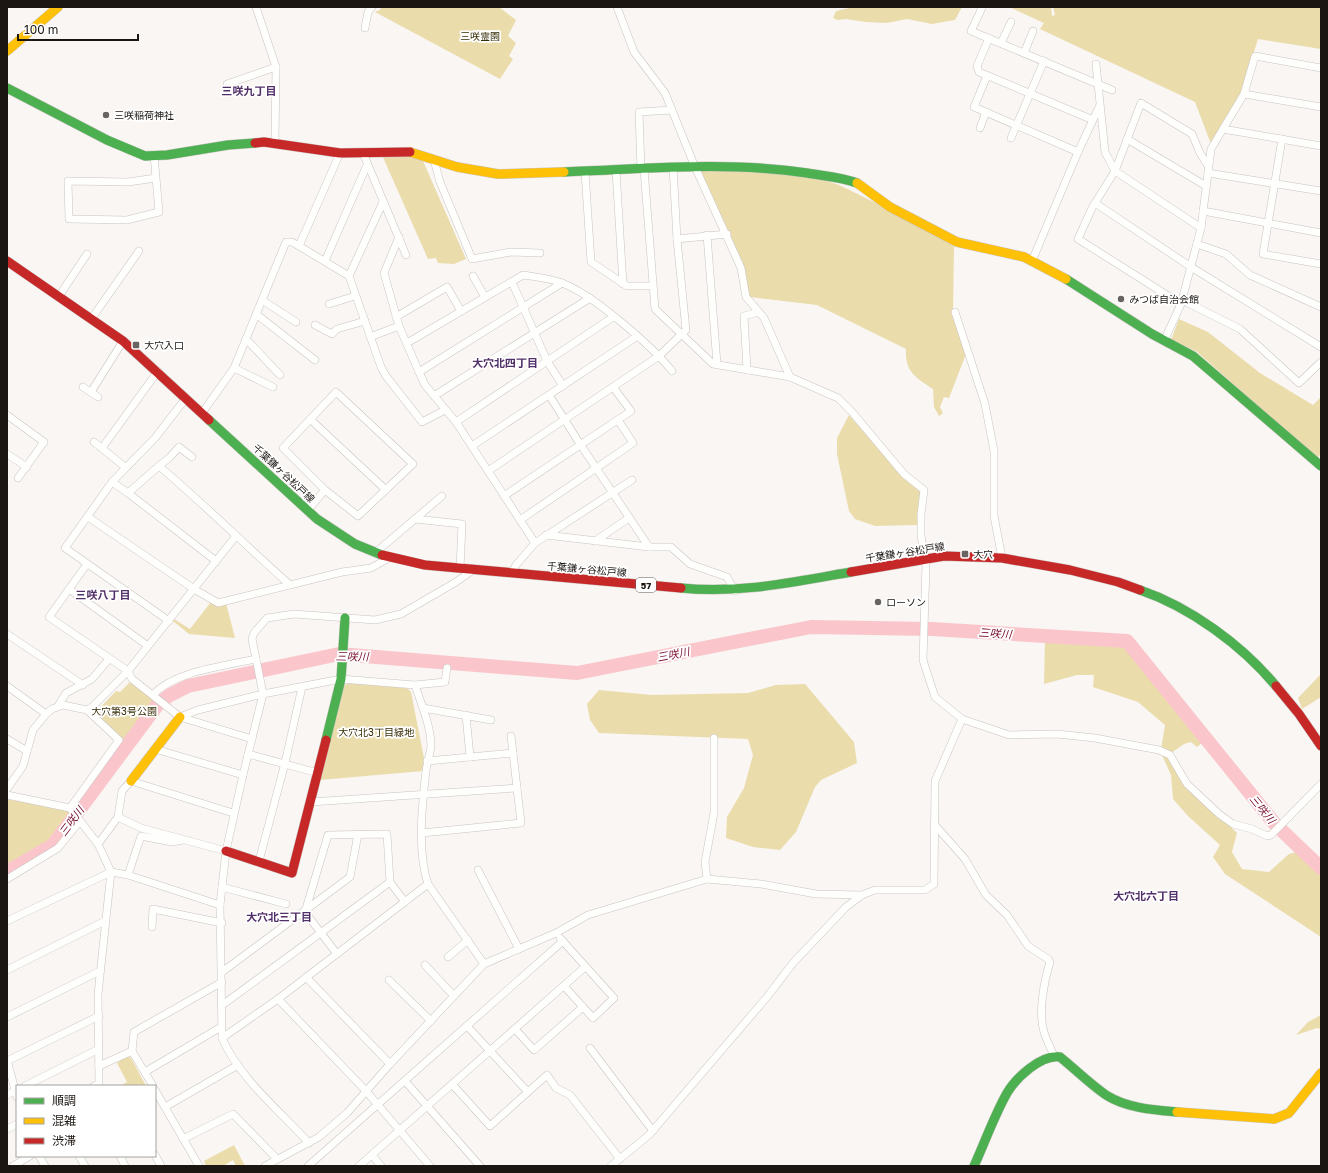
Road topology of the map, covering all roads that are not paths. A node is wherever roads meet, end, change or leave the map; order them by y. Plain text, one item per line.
1 (58, 7) edge
2 (256, 7) edge
3 (372, 7) edge
4 (617, 7) edge
5 (982, 8) dead end
6 (1011, 22) dead end
7 (365, 28) dead end
8 (1033, 31) dead end
9 (990, 38) junction
10 (1002, 43) junction
11 (7, 51) edge
12 (1024, 53) junction
13 (1044, 61) junction
14 (1096, 64) dead end
15 (276, 67) junction
16 (1321, 68) edge
17 (987, 76) junction
18 (227, 84) dead end
19 (1097, 84) junction
20 (7, 88) edge
21 (1112, 90) dead end
22 (1030, 94) junction
23 (1244, 94) junction
24 (1099, 107) junction
25 (1321, 107) edge
26 (672, 110) junction
27 (986, 112) junction
28 (1093, 120) junction
29 (1016, 125) junction
30 (980, 128) dead end
31 (1223, 129) junction
32 (1010, 138) dead end
33 (1127, 139) junction
34 (1282, 139) junction
35 (275, 142) junction
36 (1321, 146) edge
37 (1078, 152) junction
38 (340, 153) junction
39 (363, 153) junction
40 (154, 156) junction
41 (434, 160) junction
42 (367, 165) junction
43 (674, 167) junction
44 (695, 167) junction
45 (643, 169) junction
46 (1208, 170) junction
47 (616, 171) junction
48 (1115, 171) junction
49 (585, 172) junction
50 (156, 178) junction
51 (1274, 184) junction
52 (1206, 186) junction
53 (1321, 191) edge
54 (383, 202) junction
55 (1095, 203) junction
56 (1203, 211) junction
57 (1268, 223) junction
58 (1202, 228) junction
59 (1321, 232) edge
60 (727, 234) junction
61 (707, 235) junction
62 (399, 237) junction
63 (677, 239) junction
64 (1197, 244) junction
65 (299, 246) junction
66 (139, 251) dead end
67 (540, 253) dead end
68 (87, 254) dead end
69 (406, 255) dead end
70 (7, 260) edge
71 (1032, 260) junction
72 (325, 261) junction
73 (1321, 264) edge
74 (1191, 266) junction
75 (348, 276) junction
76 (473, 276) dead end
77 (512, 282) junction
78 (562, 283) junction
79 (623, 284) junction
80 (652, 286) junction
81 (59, 296) junction
82 (356, 296) junction
83 (485, 297) junction
84 (590, 298) junction
85 (262, 300) junction
86 (1182, 302) junction
87 (329, 304) dead end
88 (523, 307) junction
89 (1321, 307) edge
90 (461, 311) junction
91 (759, 312) junction
92 (955, 312) dead end
93 (256, 314) junction
94 (396, 316) junction
95 (614, 317) junction
96 (92, 318) junction
97 (365, 321) junction
98 (296, 322) dead end
99 (315, 325) dead end
100 (399, 326) junction
101 (536, 333) junction
102 (681, 335) junction
103 (636, 336) junction
104 (370, 337) junction
105 (246, 339) junction
106 (123, 341) junction
107 (1164, 341) junction
108 (407, 343) junction
109 (1321, 347) edge
110 (659, 356) junction
111 (315, 360) dead end
112 (547, 361) junction
113 (1321, 362) edge
114 (717, 364) junction
115 (234, 368) junction
116 (747, 370) junction
117 (158, 371) junction
118 (672, 371) dead end
119 (419, 372) junction
120 (280, 375) dead end
121 (790, 377) junction
122 (563, 386) junction
123 (83, 387) dead end
124 (613, 387) junction
125 (273, 388) dead end
126 (91, 392) junction
127 (549, 395) junction
128 (434, 396) junction
129 (98, 397) dead end
130 (186, 398) junction
131 (445, 410) junction
132 (202, 413) junction
133 (7, 416) edge
134 (310, 419) junction
135 (564, 420) junction
136 (618, 420) junction
137 (456, 422) junction
138 (94, 442) dead end
139 (580, 444) junction
140 (472, 446) junction
141 (102, 448) junction
142 (7, 454) edge
143 (192, 457) dead end
144 (159, 466) junction
145 (1321, 466) edge
146 (27, 467) junction
147 (125, 467) junction
148 (596, 468) junction
149 (488, 471) junction
150 (18, 478) dead end
151 (632, 480) dead end
152 (112, 482) junction
153 (325, 490) junction
154 (386, 490) junction
155 (128, 493) junction
156 (612, 493) junction
157 (442, 496) dead end
158 (504, 496) junction
159 (308, 510) junction
160 (88, 517) junction
161 (629, 518) junction
162 (415, 519) junction
163 (520, 520) junction
164 (546, 535) junction
165 (236, 536) junction
166 (595, 541) junction
167 (535, 543) junction
168 (649, 547) junction
169 (375, 553) junction
170 (389, 558) junction
171 (924, 558) junction
172 (1002, 558) junction
173 (216, 561) junction
174 (87, 564) junction
175 (460, 568) junction
176 (473, 570) junction
177 (512, 573) junction
178 (289, 584) junction
179 (69, 589) junction
180 (194, 589) junction
181 (735, 591) junction
182 (345, 618) junction
183 (169, 621) junction
184 (7, 634) edge
185 (148, 646) junction
186 (109, 659) junction
187 (256, 659) junction
188 (447, 668) dead end
189 (128, 671) junction
190 (341, 678) junction
191 (83, 685) junction
192 (415, 685) junction
193 (7, 686) edge
194 (302, 686) junction
195 (263, 694) junction
196 (158, 699) junction
197 (58, 706) junction
198 (423, 708) junction
199 (87, 710) junction
200 (46, 714) junction
201 (466, 715) junction
202 (180, 717) junction
203 (962, 719) junction
204 (491, 720) dead end
205 (511, 736) dead end
206 (714, 738) dead end
207 (7, 739) edge
208 (252, 739) junction
209 (1321, 746) edge
210 (155, 749) junction
211 (26, 751) junction
212 (513, 753) junction
213 (248, 754) junction
214 (470, 757) junction
215 (428, 761) junction
216 (285, 763) junction
217 (318, 773) junction
218 (243, 775) junction
219 (130, 781) junction
220 (1321, 784) edge
221 (517, 788) junction
222 (7, 789) edge
223 (7, 795) edge
224 (424, 796) junction
225 (311, 802) junction
226 (70, 808) junction
227 (234, 813) junction
228 (118, 817) junction
229 (80, 821) junction
230 (934, 824) junction
231 (422, 833) junction
232 (358, 834) junction
233 (187, 840) junction
234 (98, 844) junction
235 (226, 851) junction
236 (259, 862) junction
237 (478, 870) dead end
238 (111, 872) junction
239 (128, 875) junction
240 (7, 879) edge
241 (707, 879) junction
242 (390, 882) junction
243 (428, 884) junction
244 (222, 887) junction
245 (862, 895) junction
246 (405, 902) junction
247 (286, 904) dead end
248 (220, 905) junction
249 (305, 912) junction
250 (105, 920) junction
251 (7, 922) edge
252 (222, 923) junction
253 (152, 926) dead end
254 (556, 933) junction
255 (320, 934) junction
256 (468, 940) junction
257 (563, 941) junction
258 (519, 949) junction
259 (337, 954) junction
260 (448, 957) dead end
261 (484, 964) junction
262 (425, 965) dead end
263 (585, 967) junction
264 (7, 970) edge
265 (100, 972) junction
266 (222, 972) junction
267 (306, 977) junction
268 (389, 980) dead end
269 (222, 982) junction
270 (564, 986) junction
271 (454, 996) junction
272 (278, 999) junction
273 (221, 1006) junction
274 (583, 1007) junction
275 (99, 1016) junction
276 (7, 1017) edge
277 (430, 1021) junction
278 (467, 1026) junction
279 (221, 1027) junction
280 (515, 1029) junction
281 (222, 1038) junction
282 (590, 1048) dead end
283 (99, 1050) junction
284 (490, 1050) junction
285 (132, 1051) junction
286 (1054, 1056) junction
287 (7, 1061) edge
288 (390, 1064) junction
289 (238, 1065) junction
290 (100, 1066) junction
291 (145, 1072) junction
292 (1321, 1074) edge
293 (404, 1081) junction
294 (452, 1084) junction
295 (27, 1085) edge
296 (96, 1085) edge
297 (152, 1085) edge
298 (366, 1091) junction
299 (527, 1091) junction
300 (156, 1092) edge
301 (16, 1093) edge
302 (7, 1095) edge
303 (378, 1105) junction
304 (427, 1106) junction
305 (165, 1107) junction
306 (16, 1124) edge
307 (7, 1129) edge
308 (399, 1131) junction
309 (653, 1131) junction
310 (183, 1139) junction
311 (309, 1143) junction
312 (372, 1155) junction
313 (28, 1157) edge
314 (40, 1157) edge
315 (80, 1157) edge
316 (120, 1157) edge
317 (156, 1157) edge
318 (277, 1158) junction
319 (620, 1159) junction
320 (13, 1166) edge
321 (45, 1166) edge
322 (85, 1166) edge
323 (125, 1166) edge
324 (161, 1166) edge
325 (199, 1166) edge
326 (265, 1166) edge
327 (308, 1166) edge
328 (359, 1166) edge
329 (382, 1166) edge
330 (430, 1166) edge
331 (480, 1166) edge
332 (611, 1166) edge
333 (974, 1166) edge

1 - 11 street
2 - 15 street
3 - 7 street
4 - 26 street
5 - 9 street
6 - 10 street
8 - 12 street
9 - 10 street
9 - 17 street
10 - 12 street
12 - 13 street
13 - 19 street
13 - 22 street
14 - 19 street
15 - 18 street
15 - 35 street
16 - 23 street
17 - 22 street
17 - 27 street
19 - 21 street
19 - 24 street
20 - 40 street
22 - 28 street
22 - 29 street
23 - 25 street
23 - 31 street
24 - 28 street
24 - 48 street
26 - 44 street
26 - 45 street
27 - 29 street
27 - 30 street
28 - 37 street
29 - 32 street
29 - 37 street
31 - 34 street
31 - 46 street
33 - 46 street
33 - 48 street
33 - 52 street
34 - 36 street
34 - 51 street
35 - 38 street
35 - 40 street
37 - 71 street
38 - 39 street
38 - 65 street
39 - 41 street
39 - 42 street
40 - 50 street
41 - 49 street
41 - 67 street
42 - 54 street
42 - 72 street
43 - 44 street
43 - 45 street
43 - 63 street
44 - 60 street
44 - 71 street
45 - 47 street
45 - 80 street
46 - 51 street
46 - 52 street
47 - 49 street
47 - 79 street
48 - 55 street
48 - 58 street
49 - 79 street
50 - 50 street
51 - 53 street
51 - 57 street
52 - 56 street
54 - 62 street
54 - 75 street
55 - 74 street
55 - 86 street
56 - 57 street
56 - 58 street
57 - 59 street
57 - 73 street
58 - 64 street
60 - 61 street
60 - 91 street
61 - 63 street
61 - 114 street
62 - 69 street
62 - 94 street
63 - 102 street
64 - 74 street
64 - 89 street
65 - 72 street
65 - 85 street
66 - 96 street
68 - 81 street
70 - 81 street, 千葉鎌ヶ谷松戸線 / 57
71 - 107 street
72 - 75 street
74 - 86 street
74 - 109 street
75 - 82 street
76 - 83 street
77 - 78 street
77 - 83 street
77 - 88 street
78 - 84 street
78 - 88 street
79 - 80 street
80 - 102 street
81 - 96 street, 千葉鎌ヶ谷松戸線 / 57
82 - 87 street
82 - 97 street
83 - 90 street
84 - 95 street
84 - 101 street
85 - 93 street
85 - 98 street
86 - 107 street
86 - 113 street
88 - 101 street
88 - 119 street
90 - 94 street
90 - 108 street
91 - 116 street
91 - 121 street
92 - 172 street
93 - 105 street
93 - 111 street
94 - 100 street
95 - 103 street
95 - 112 street
96 - 106 street, 千葉鎌ヶ谷松戸線 / 57
97 - 99 street
97 - 104 street
100 - 104 street
100 - 108 street
101 - 112 street
101 - 128 street
102 - 110 street
102 - 114 street
103 - 110 street
103 - 122 street
104 - 131 street
105 - 115 street
105 - 120 street
106 - 117 street, 千葉鎌ヶ谷松戸線 / 57
106 - 126 street
107 - 145 street
108 - 119 street
110 - 118 street
110 - 124 street
112 - 122 street
112 - 137 street
114 - 116 street
115 - 125 street
115 - 132 street
116 - 121 street
117 - 130 street, 千葉鎌ヶ谷松戸線 / 57
117 - 141 street
119 - 128 street
121 - 171 street
122 - 127 street
123 - 126 street
124 - 135 street
124 - 136 street
126 - 129 street
127 - 135 street
127 - 140 street
128 - 131 street
130 - 132 street, 千葉鎌ヶ谷松戸線 / 57
130 - 147 street
131 - 137 street
132 - 159 street, 千葉鎌ヶ谷松戸線 / 57
133 - 146 street
134 - 153 street
134 - 154 street
134 - 154 street
135 - 139 street
135 - 149 street
136 - 139 street
136 - 148 street
137 - 140 street
138 - 141 street
139 - 148 street
139 - 158 street
140 - 149 street
141 - 147 street
142 - 146 street
143 - 144 street
144 - 155 street
144 - 165 street
146 - 150 street
147 - 152 street
148 - 156 street
148 - 163 street
149 - 158 street
151 - 156 street
152 - 155 street
152 - 160 street
153 - 154 street
153 - 159 street
155 - 173 street
156 - 161 street
156 - 164 street
157 - 162 street
158 - 163 street
159 - 169 street, 千葉鎌ヶ谷松戸線 / 57
160 - 174 street
160 - 180 street
161 - 166 street
161 - 168 street
162 - 169 street
162 - 175 street
163 - 167 street
164 - 166 street
164 - 167 street
165 - 173 street
165 - 178 street
166 - 168 street
167 - 177 street
168 - 181 street
169 - 170 street, 千葉鎌ヶ谷松戸線 / 57
170 - 175 street, 千葉鎌ヶ谷松戸線 / 57
170 - 178 street
171 - 172 street, 千葉鎌ヶ谷松戸線 / 57
171 - 181 street, 千葉鎌ヶ谷松戸線 / 57
171 - 203 street
172 - 209 street, 千葉鎌ヶ谷松戸線 / 57
173 - 180 street
174 - 179 street
174 - 183 street
175 - 176 street, 千葉鎌ヶ谷松戸線 / 57
176 - 177 street, 千葉鎌ヶ谷松戸線 / 57
176 - 182 street
177 - 181 street, 千葉鎌ヶ谷松戸線 / 57
178 - 180 street
179 - 185 street
179 - 186 street
180 - 183 street
182 - 187 street
182 - 190 street
183 - 185 street
184 - 191 street
185 - 189 street
186 - 189 street
186 - 191 street
187 - 195 street
187 - 196 street
188 - 192 street
189 - 196 street
189 - 199 street
190 - 192 street
190 - 194 street
190 - 217 street
191 - 197 street
192 - 198 street
193 - 200 street
194 - 195 street
194 - 216 street
195 - 202 street
195 - 208 street
196 - 202 street
197 - 199 street
197 - 200 street
198 - 201 street
198 - 215 street
199 - 226 street
200 - 211 street
201 - 204 street
201 - 214 street
202 - 208 street
202 - 210 street
203 - 220 street
203 - 230 street
205 - 212 street
206 - 241 street
207 - 211 street
208 - 213 street
210 - 218 street
210 - 219 street
211 - 222 street
212 - 214 street
212 - 221 street
213 - 216 street
213 - 218 street
214 - 215 street
215 - 224 street
216 - 217 street
216 - 236 street
217 - 225 street
218 - 227 street
219 - 227 street
219 - 228 street
221 - 224 street
221 - 231 street
223 - 226 street
224 - 225 street
224 - 231 street
225 - 236 street
226 - 229 street
227 - 235 street
228 - 233 street
228 - 234 street
229 - 234 street
229 - 240 street
230 - 245 street
230 - 286 street
231 - 243 street
232 - 242 street
232 - 249 street
232 - 249 street
233 - 235 street
233 - 239 street
234 - 238 street
235 - 236 street
235 - 244 street
237 - 258 street
238 - 239 street
238 - 250 street
238 - 251 street
239 - 248 street
241 - 245 street
241 - 254 street
242 - 246 street
242 - 255 street
243 - 246 street
243 - 256 street
244 - 247 street
244 - 248 street
245 - 309 street
246 - 259 street
248 - 252 street
249 - 255 street
249 - 266 street
250 - 264 street
250 - 265 street
252 - 253 street
252 - 266 street
254 - 257 street
254 - 258 street
255 - 259 street
255 - 273 street
256 - 260 street
256 - 261 street
257 - 263 street
257 - 278 street
258 - 261 street
259 - 267 street
261 - 271 street
262 - 271 street
263 - 270 street
263 - 274 street
265 - 275 street
265 - 276 street
266 - 269 street
267 - 272 street
267 - 288 street
268 - 277 street
269 - 273 street
269 - 285 street
270 - 274 street
270 - 280 street
271 - 277 street
272 - 281 street
272 - 298 street
273 - 279 street
274 - 280 street
275 - 283 street
275 - 287 street
277 - 288 street
278 - 284 street
278 - 293 street
279 - 281 street
279 - 291 street
280 - 284 street
281 - 289 street
282 - 309 street
283 - 290 street
283 - 295 street
284 - 294 street
284 - 299 street
285 - 290 street
285 - 291 street
286 - 292 street
286 - 333 street
287 - 301 street
288 - 298 street
289 - 305 street
289 - 311 street
290 - 296 street
291 - 297 street
293 - 303 street
293 - 304 street
294 - 299 street
294 - 304 street
298 - 303 street
298 - 311 street
299 - 319 street
300 - 305 street
301 - 302 street
303 - 308 street
303 - 327 street
304 - 308 street
304 - 331 street
305 - 310 street
306 - 307 street
308 - 312 street
308 - 330 street
309 - 319 street
310 - 318 street
310 - 325 street
311 - 318 street
312 - 328 street
312 - 329 street
313 - 320 street
314 - 321 street
315 - 322 street
316 - 323 street
317 - 324 street
318 - 326 street
319 - 332 street

